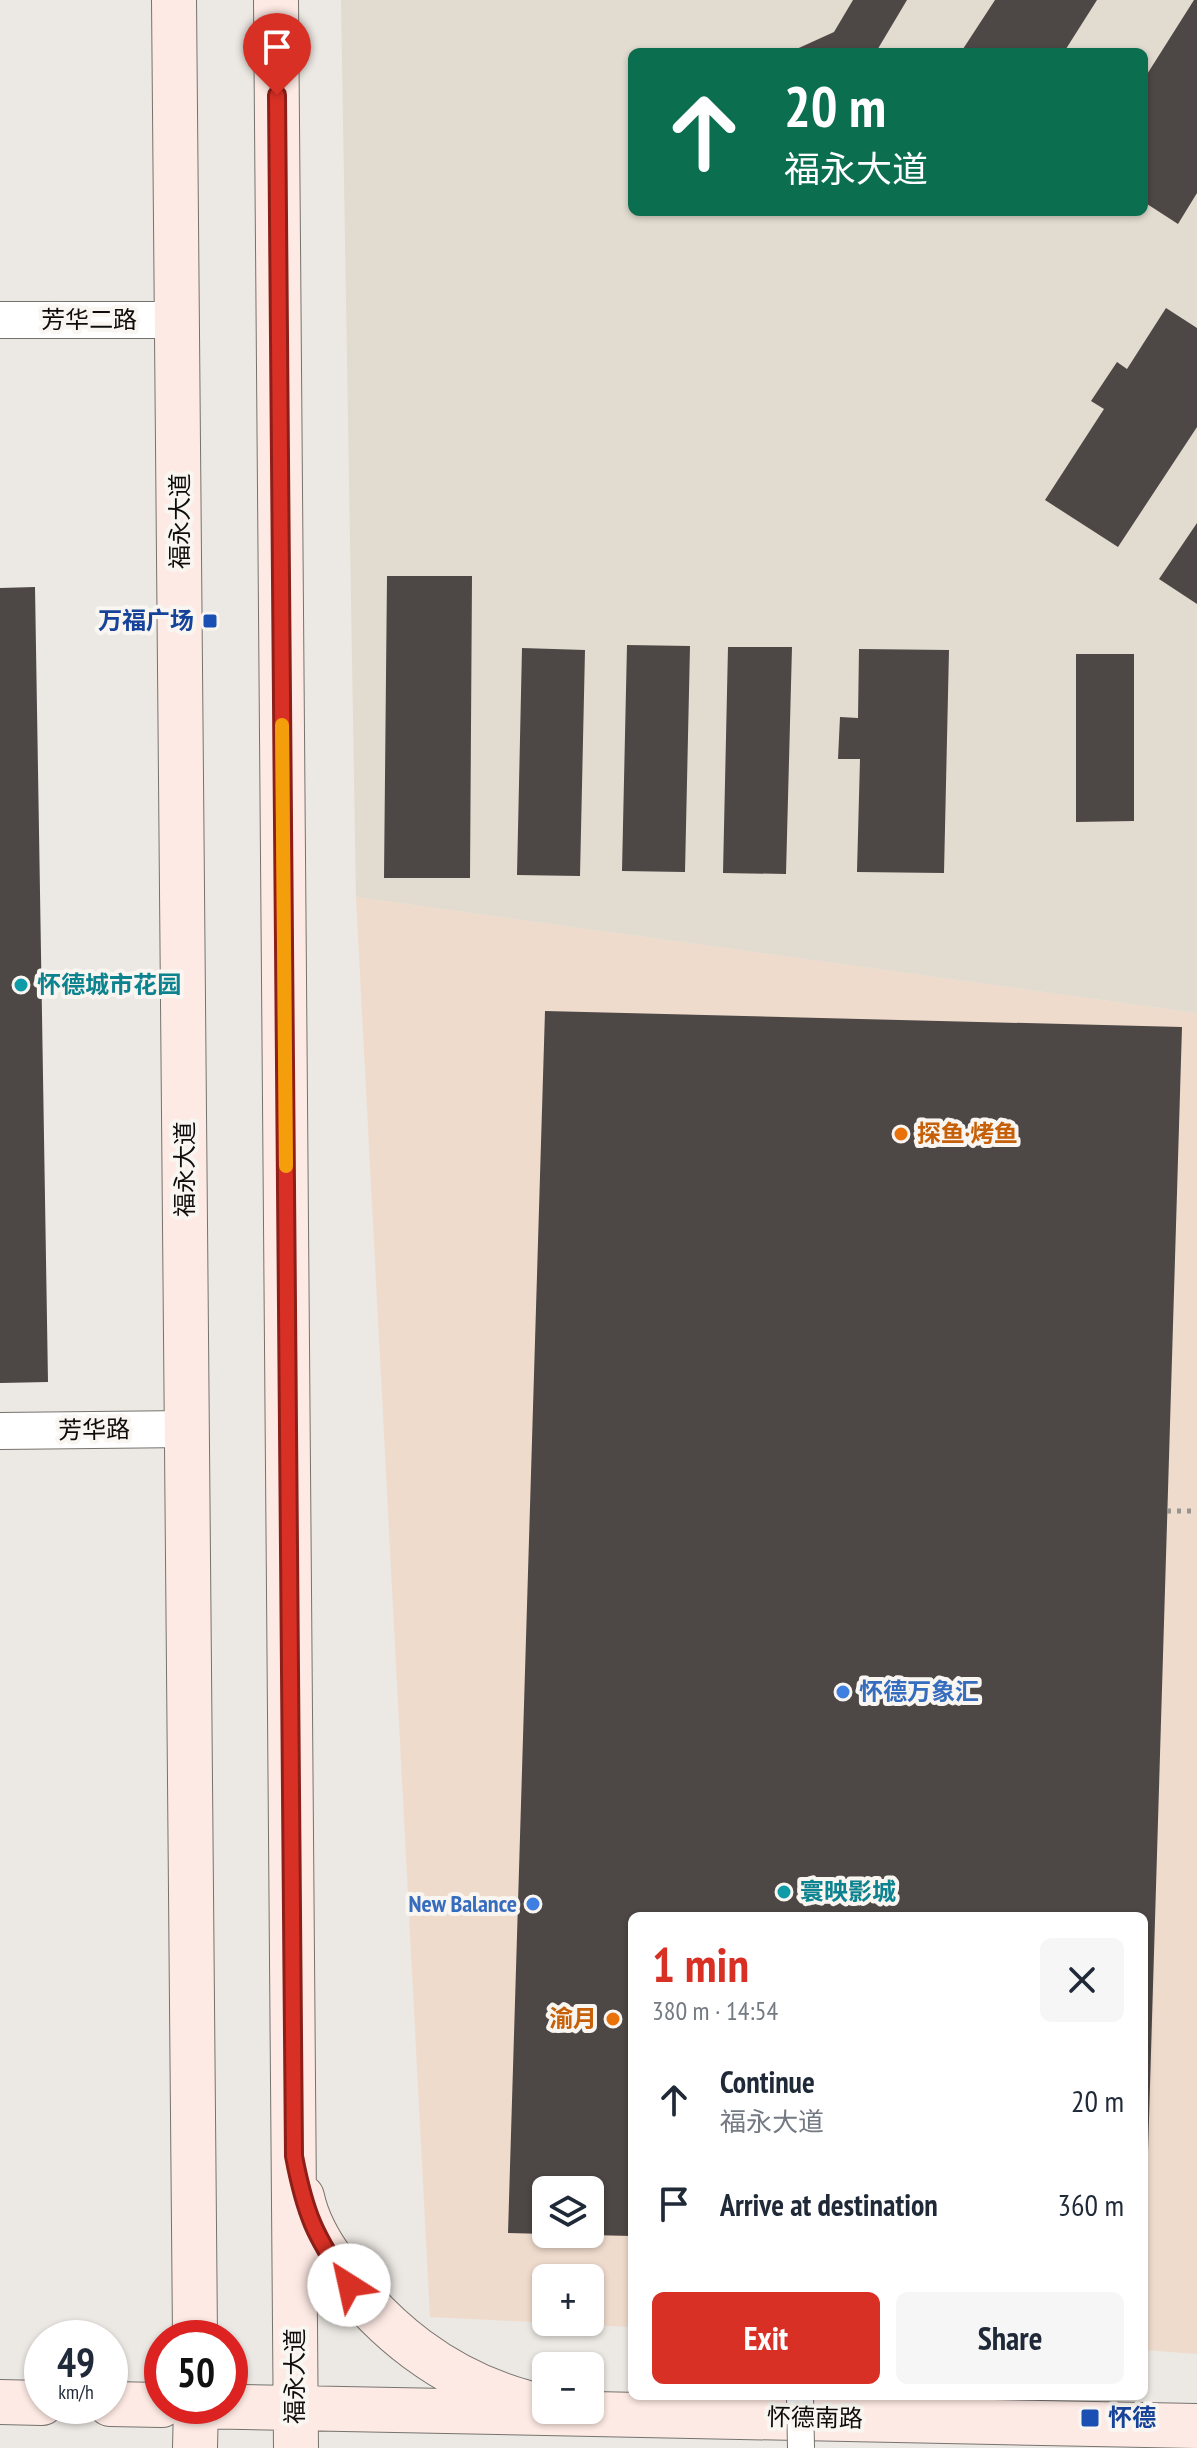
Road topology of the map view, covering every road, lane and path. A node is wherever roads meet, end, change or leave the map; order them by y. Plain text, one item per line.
1 (174, 0) edge
2 (276, 0) edge
3 (0, 320) edge
4 (178, 320) junction
5 (188, 1429) junction
6 (0, 1431) edge
7 (1167, 1511) dead end
8 (1197, 1511) edge
9 (294, 2156) junction
10 (195, 2320) edge
11 (800, 2400) edge
12 (0, 2402) edge
13 (24, 2403) edge
14 (532, 2404) edge
15 (604, 2411) edge
16 (532, 2412) edge
17 (248, 2418) edge
18 (194, 2424) edge
19 (1197, 2426) edge
20 (296, 2428) edge
21 (195, 2448) edge
22 (801, 2448) edge

1 - 4 main road, 福永大道
2 - 9 main road, 福永大道
3 - 4 street, 芳华二路
4 - 5 main road, 福永大道
5 - 6 street, 芳华路
5 - 10 main road, 福永大道
7 - 8 path
9 - 14 main road
9 - 20 main road, 福永大道
11 - 22 street, bridge
12 - 13 main road
15 - 19 main road, 怀德南路
16 - 20 main road, 怀德南路
17 - 20 main road, 怀德南路
18 - 21 main road

